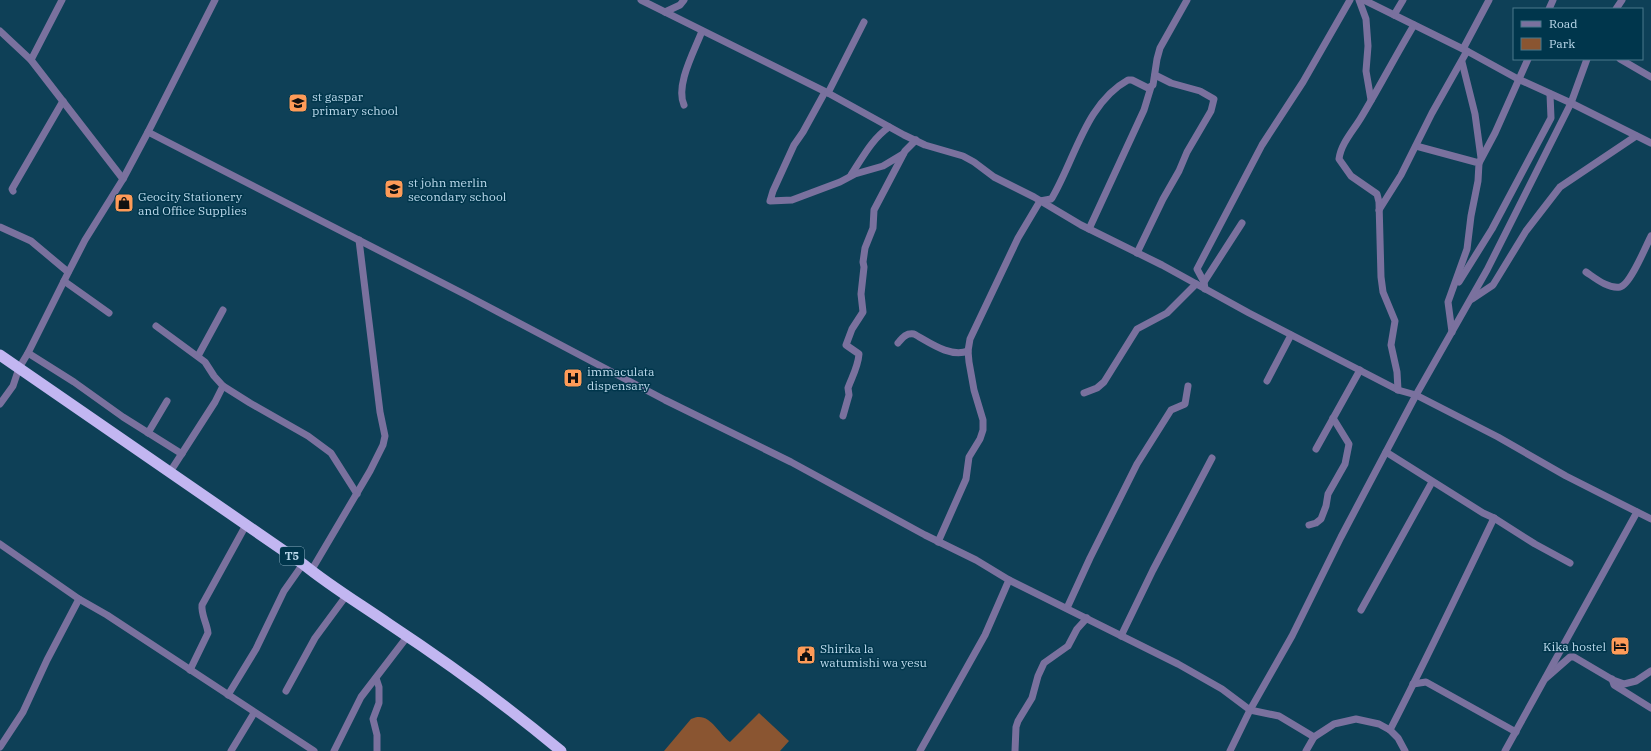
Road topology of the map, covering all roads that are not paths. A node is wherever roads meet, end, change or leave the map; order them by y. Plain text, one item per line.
1 (62, 0) edge
2 (214, 0) edge
3 (641, 0) edge
4 (684, 0) edge
5 (1187, 0) edge
6 (1350, 0) edge
7 (1359, 0) edge
8 (1364, 0) edge
9 (1403, 0) edge
10 (1489, 0) edge
11 (665, 12) junction
12 (1394, 15) junction
13 (864, 22) dead end
14 (1414, 25) junction
15 (0, 31) edge
16 (702, 31) junction
17 (1465, 50) junction
18 (31, 60) junction
19 (1528, 60) edge
20 (1587, 60) edge
21 (1622, 60) edge
22 (1462, 62) junction
23 (1155, 74) junction
24 (1651, 77) edge
25 (1518, 79) junction
26 (1151, 87) junction
27 (826, 92) junction
28 (1550, 94) junction
29 (1371, 100) junction
30 (63, 101) junction
31 (1571, 103) junction
32 (684, 105) dead end
33 (889, 126) junction
34 (148, 132) junction
35 (1636, 136) junction
36 (916, 140) junction
37 (1651, 143) edge
38 (1416, 146) junction
39 (903, 154) junction
40 (1480, 161) junction
41 (851, 176) junction
42 (123, 179) junction
43 (12, 191) dead end
44 (1040, 202) junction
45 (1379, 211) junction
46 (1242, 223) dead end
47 (0, 227) edge
48 (1089, 228) junction
49 (1651, 236) edge
50 (359, 240) junction
51 (1137, 253) junction
52 (68, 272) junction
53 (1586, 272) dead end
54 (64, 281) junction
55 (1196, 284) junction
56 (1204, 285) junction
57 (1451, 294) junction
58 (1470, 300) junction
59 (223, 310) dead end
60 (109, 313) dead end
61 (156, 326) dead end
62 (1452, 332) junction
63 (1291, 335) junction
64 (898, 342) dead end
65 (968, 351) junction
66 (28, 353) junction
67 (0, 355) edge
68 (198, 356) junction
69 (19, 368) junction
70 (1360, 370) junction
71 (1267, 381) dead end
72 (223, 386) junction
73 (1188, 386) dead end
74 (1398, 390) junction
75 (1084, 393) dead end
76 (1416, 395) junction
77 (167, 401) dead end
78 (0, 404) edge
79 (842, 416) dead end
80 (1334, 418) junction
81 (148, 433) junction
82 (1316, 449) dead end
83 (1386, 452) junction
84 (182, 454) junction
85 (1212, 458) dead end
86 (170, 472) junction
87 (1432, 482) junction
88 (357, 494) junction
89 (1637, 512) junction
90 (1494, 518) junction
91 (1651, 519) edge
92 (246, 525) junction
93 (1309, 525) dead end
94 (938, 542) junction
95 (0, 544) edge
96 (1570, 563) dead end
97 (307, 568) junction
98 (1009, 580) junction
99 (346, 596) junction
100 (79, 599) junction
101 (1066, 608) junction
102 (1361, 610) dead end
103 (1087, 618) junction
104 (1121, 636) junction
105 (407, 637) junction
106 (190, 670) junction
107 (1651, 671) edge
108 (1419, 673) junction
109 (376, 678) junction
110 (1612, 679) junction
111 (1544, 680) junction
112 (1426, 682) junction
113 (1413, 684) junction
114 (286, 691) dead end
115 (228, 695) junction
116 (1651, 708) edge
117 (1250, 710) junction
118 (254, 713) junction
119 (1390, 730) junction
120 (1516, 732) junction
121 (1314, 737) junction
122 (0, 747) edge
123 (231, 751) edge
124 (314, 751) edge
125 (334, 751) edge
126 (377, 751) edge
127 (560, 751) edge
128 (920, 751) edge
129 (1015, 751) edge
130 (1230, 751) edge
131 (1306, 751) edge
132 (1405, 751) edge
133 (1505, 751) edge

1 - 18 street
2 - 34 street
3 - 11 street
4 - 11 street
5 - 23 street
6 - 56 street
7 - 29 street
8 - 12 street
9 - 12 street
10 - 17 street
11 - 16 street
12 - 14 street
13 - 27 street
14 - 17 street
14 - 29 street
15 - 18 street
16 - 27 street
16 - 32 street
17 - 22 street
17 - 25 street
18 - 30 street
19 - 25 street
20 - 31 street
21 - 24 street
22 - 38 street
22 - 40 street
23 - 26 street
23 - 51 street
25 - 28 street
25 - 40 street
26 - 44 street
26 - 48 street
27 - 33 street
27 - 41 street
28 - 31 street
28 - 57 street
29 - 45 street
30 - 42 street
30 - 43 street
31 - 35 street
31 - 58 street
33 - 36 street
33 - 41 street
34 - 42 street
34 - 50 street
35 - 37 street
35 - 58 street
36 - 39 street
36 - 44 street
38 - 40 street
38 - 45 street
39 - 41 street
39 - 79 street
40 - 57 street
42 - 52 street
44 - 48 street
44 - 65 street
45 - 74 street
46 - 56 street
47 - 52 street
48 - 51 street
49 - 53 street
50 - 88 street
50 - 94 street
51 - 55 street
52 - 54 street
54 - 60 street
54 - 66 street
55 - 56 street
55 - 75 street
56 - 63 street
57 - 62 street
58 - 62 street
59 - 68 street
61 - 68 street
62 - 76 street
63 - 70 street
63 - 71 street
64 - 65 street
65 - 94 street
66 - 69 street
66 - 81 street
67 - 69 highway, T5
68 - 72 street
69 - 78 street
69 - 86 highway, T5
70 - 74 street
70 - 80 street
72 - 84 street
72 - 88 street
73 - 101 street
74 - 76 street
76 - 83 street
76 - 89 street
77 - 81 street
80 - 82 street
80 - 93 street
81 - 84 street
83 - 87 street
83 - 117 street
84 - 86 street
85 - 104 street
86 - 92 highway, T5
87 - 90 street
87 - 102 street
88 - 97 street
89 - 91 street
89 - 111 street
90 - 96 street
90 - 108 street
92 - 97 highway, T5
92 - 106 street
94 - 98 street
95 - 100 street
97 - 99 highway, T5
97 - 115 street
98 - 101 street
98 - 128 street
99 - 105 highway, T5
99 - 114 street
100 - 106 street
100 - 122 street
101 - 103 street
103 - 104 street
103 - 129 street
104 - 117 street
105 - 109 street
105 - 127 highway, T5
106 - 115 street
107 - 110 street
108 - 112 street
108 - 113 street
109 - 125 street
109 - 126 street
110 - 111 street
110 - 116 street
111 - 120 street
112 - 113 street
112 - 120 street
113 - 119 street
115 - 118 street
117 - 121 street
117 - 130 street
118 - 123 street
118 - 124 street
119 - 121 street
119 - 132 street
120 - 133 street
121 - 131 street

